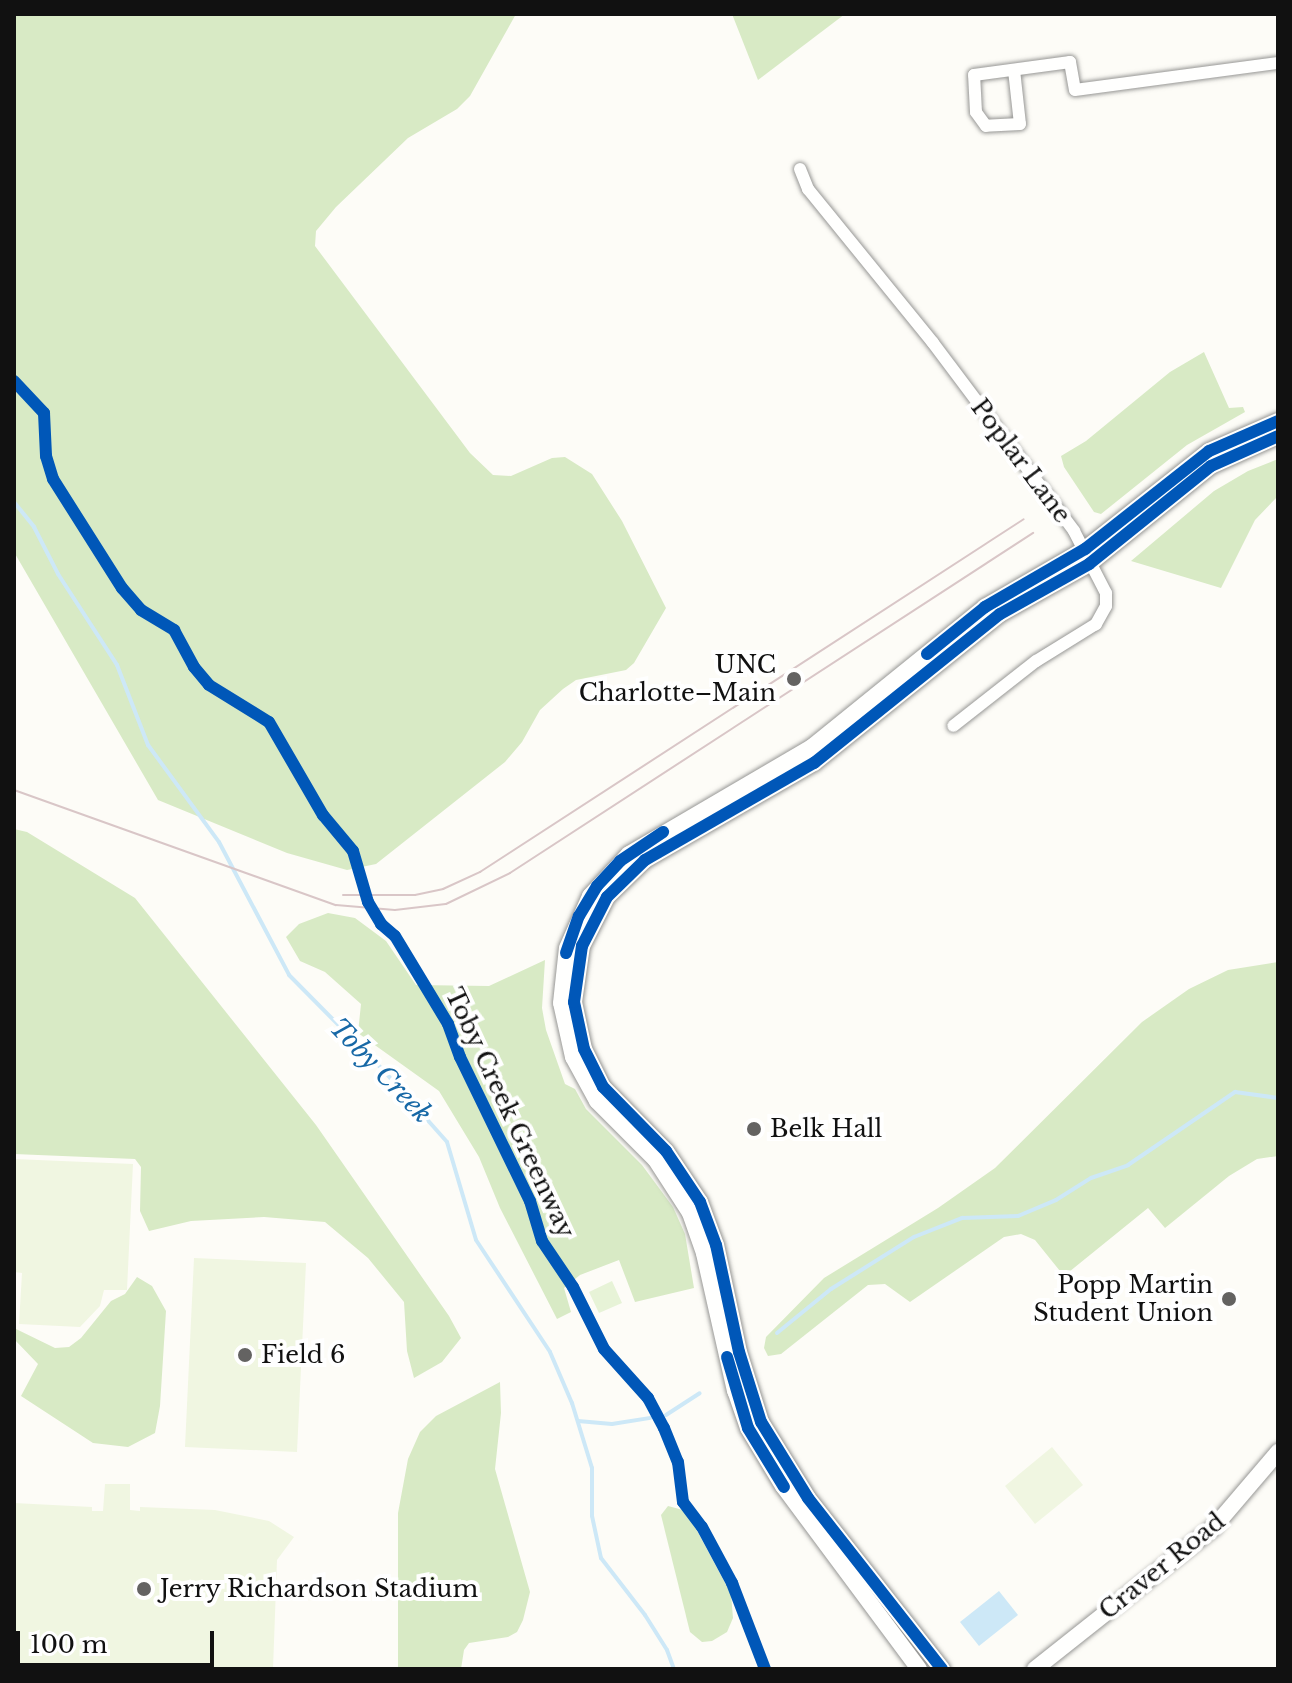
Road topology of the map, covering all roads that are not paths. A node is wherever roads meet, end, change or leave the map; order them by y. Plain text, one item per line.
1 (1278, 63) edge
2 (1014, 70) junction
3 (800, 169) dead end
4 (1278, 421) edge
5 (1278, 436) edge
6 (1088, 556) junction
7 (953, 726) dead end
8 (793, 767) junction
9 (1278, 1452) edge
10 (919, 1669) edge
11 (942, 1669) edge
12 (1035, 1669) edge

1 - 2 street
2 - 2 street
3 - 6 street, Poplar Lane
4 - 6 street
5 - 6 street
6 - 7 street, Poplar Lane
6 - 8 street
8 - 10 street
8 - 11 street
9 - 12 street, Craver Road

